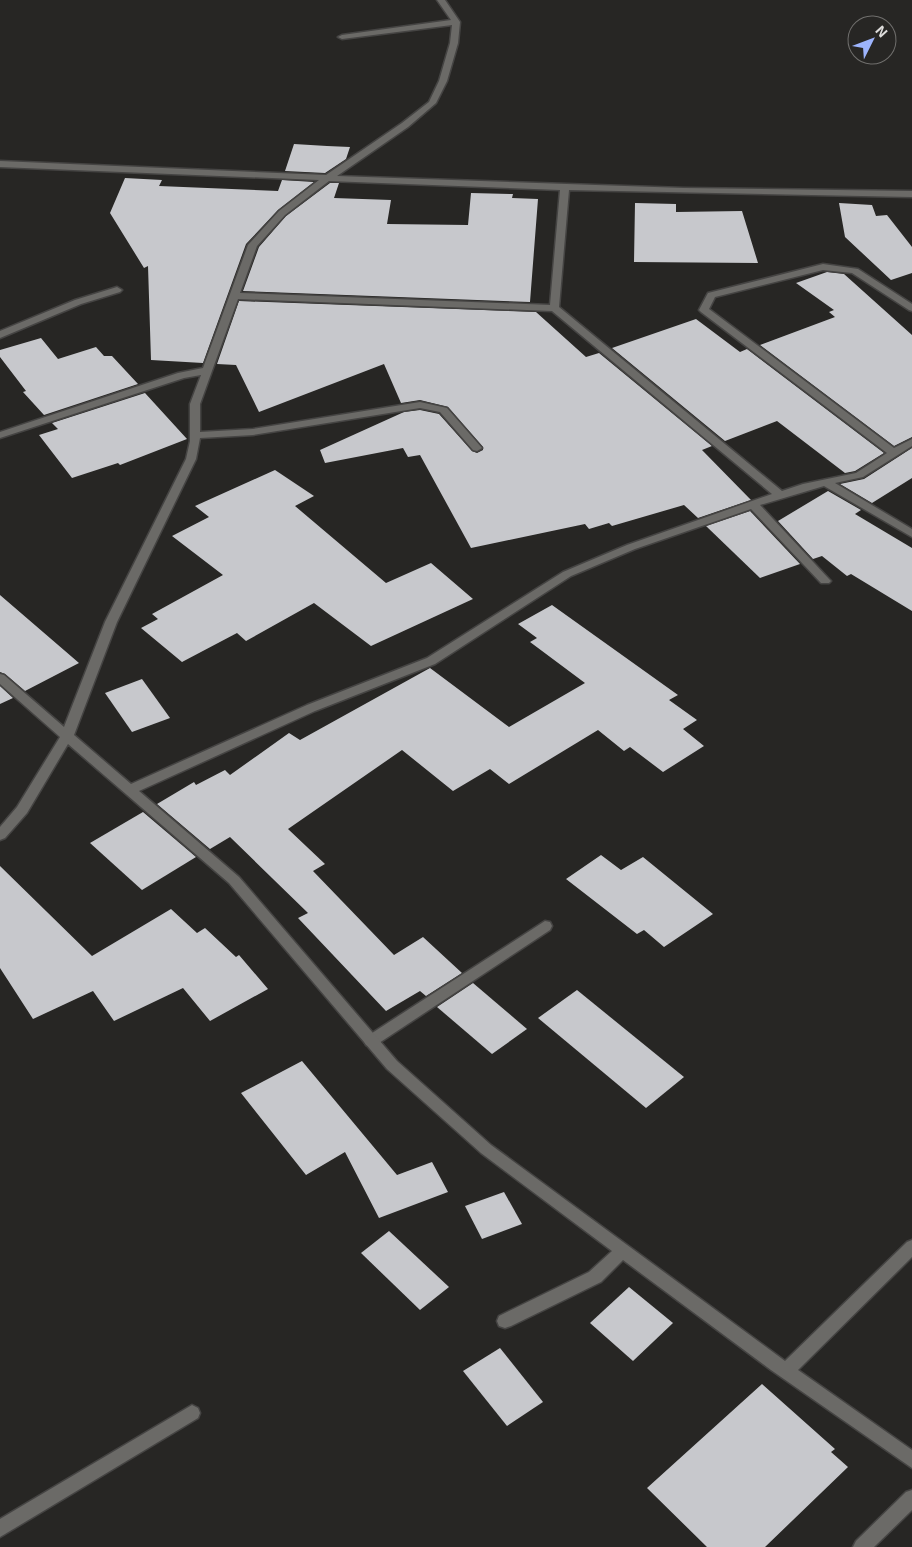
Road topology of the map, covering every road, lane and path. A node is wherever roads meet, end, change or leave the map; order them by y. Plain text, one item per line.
1 (440, 0) edge
2 (456, 22) junction
3 (342, 37) dead end
4 (0, 164) edge
5 (326, 179) junction
6 (565, 186) junction
7 (912, 194) edge
8 (117, 290) dead end
9 (234, 296) junction
10 (554, 308) junction
11 (912, 308) edge
12 (0, 335) edge
13 (209, 370) junction
14 (0, 434) edge
15 (195, 435) junction
16 (912, 442) edge
17 (477, 448) dead end
18 (894, 453) junction
19 (826, 482) junction
20 (780, 495) junction
21 (753, 504) junction
22 (912, 534) edge
23 (825, 581) dead end
24 (0, 678) edge
25 (67, 736) junction
26 (130, 790) junction
27 (0, 835) edge
28 (545, 926) dead end
29 (371, 1042) junction
30 (912, 1247) edge
31 (623, 1250) junction
32 (505, 1321) dead end
33 (786, 1371) junction
34 (192, 1413) dead end
35 (912, 1460) edge
36 (912, 1498) edge
37 (0, 1529) edge
38 (862, 1547) edge

1 - 2 street
2 - 3 street
2 - 5 street
4 - 5 street
5 - 6 street
5 - 9 street
6 - 7 street
6 - 10 street
8 - 12 street
9 - 10 street
9 - 13 street
10 - 20 street
11 - 18 street
13 - 14 street
13 - 15 street
15 - 17 street
15 - 25 street
16 - 18 street
18 - 19 street
19 - 20 street
19 - 22 street
20 - 21 street
21 - 23 street
21 - 26 street
24 - 25 street
25 - 26 street
25 - 27 street
26 - 29 street
28 - 29 street
29 - 31 street
30 - 33 street
31 - 32 street
31 - 33 street
33 - 35 street
34 - 37 street
36 - 38 street

